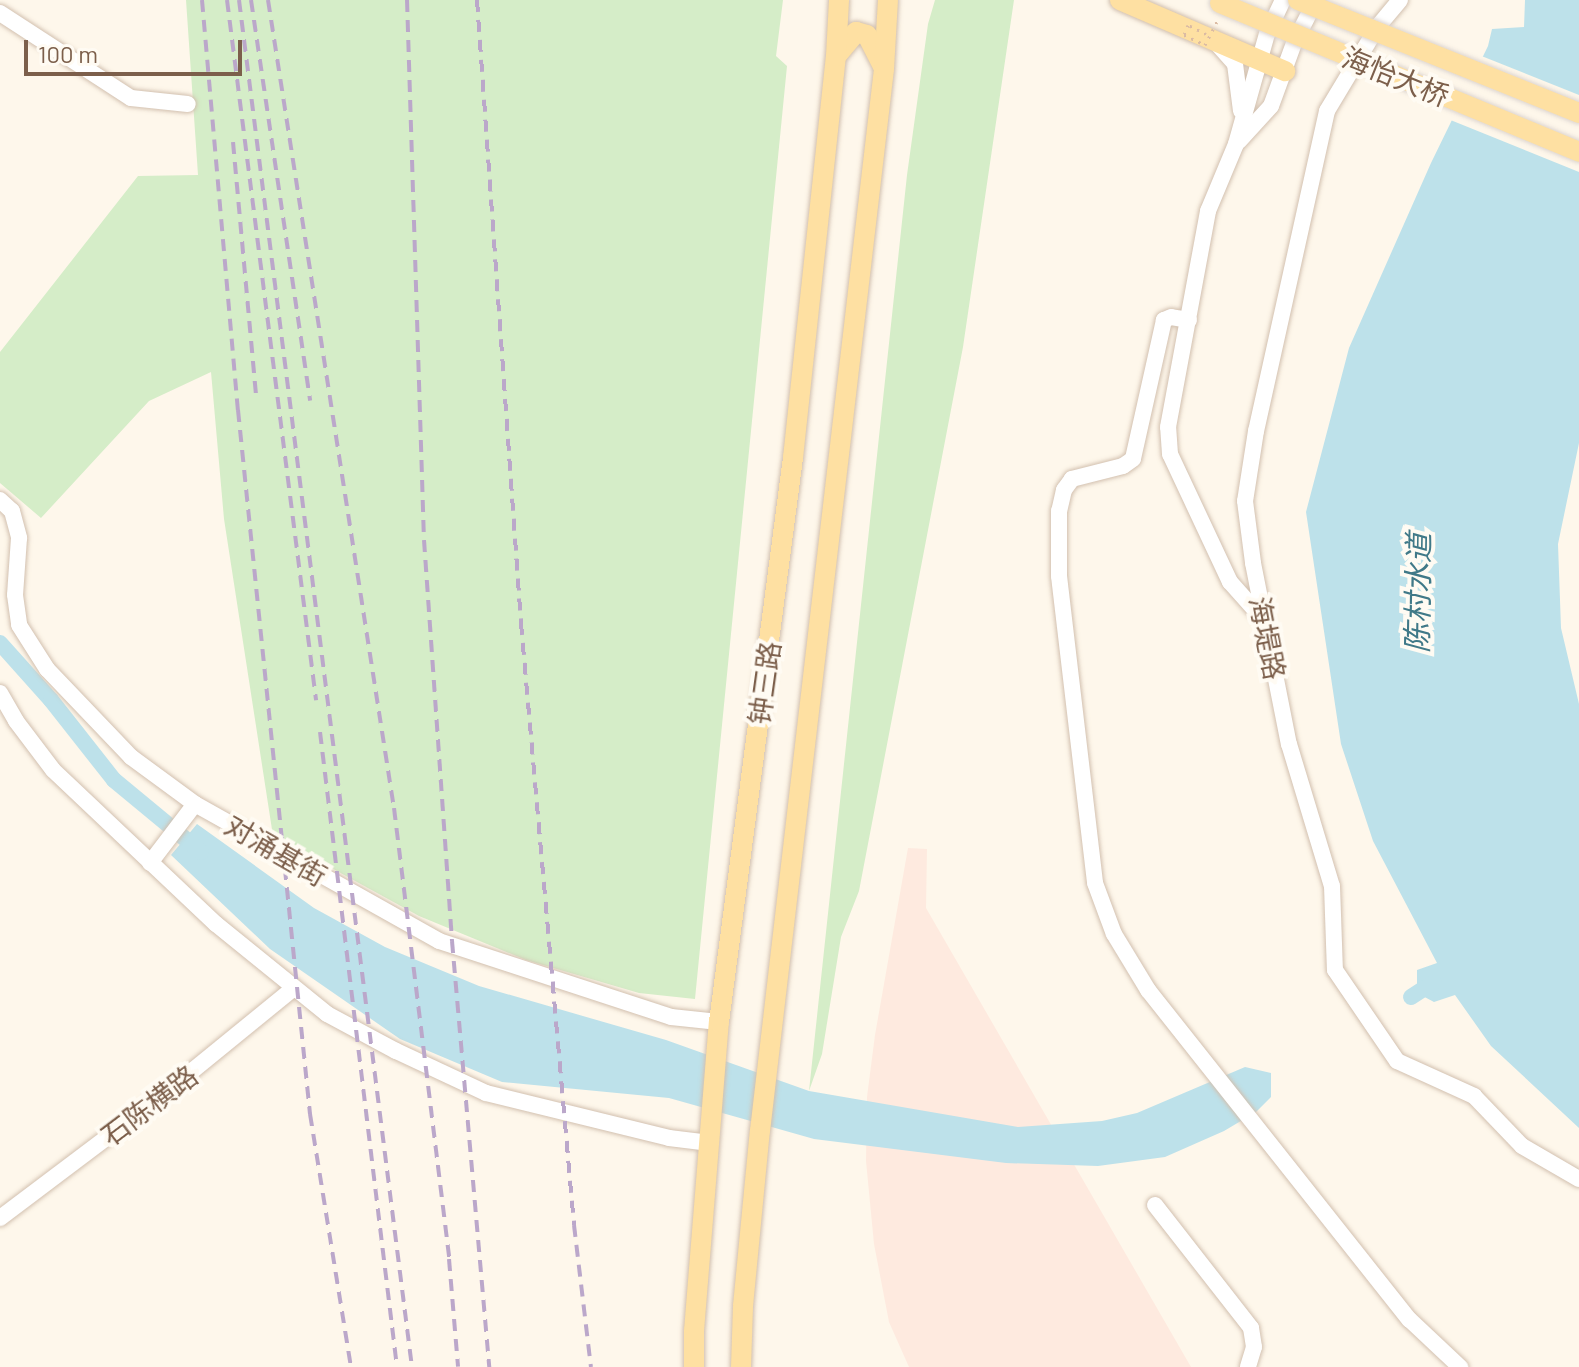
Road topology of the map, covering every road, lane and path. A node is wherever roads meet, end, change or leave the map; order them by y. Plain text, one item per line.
1 (839, 0) edge
2 (888, 0) edge
3 (899, 0) edge
4 (1120, 0) edge
5 (1283, 0) edge
6 (1298, 0) edge
7 (1316, 0) edge
8 (1400, 0) edge
9 (1214, 1) edge
10 (0, 13) edge
11 (1207, 40) junction
12 (836, 56) junction
13 (1259, 61) junction
14 (884, 69) junction
15 (1285, 71) junction
16 (188, 104) dead end
17 (1579, 113) edge
18 (1236, 144) junction
19 (1579, 152) edge
20 (1189, 320) junction
21 (0, 500) edge
22 (1265, 621) junction
23 (0, 693) edge
24 (192, 808) junction
25 (150, 863) junction
26 (294, 988) junction
27 (719, 1022) junction
28 (708, 1143) junction
29 (1579, 1179) edge
30 (1155, 1205) dead end
31 (0, 1218) edge
32 (694, 1367) edge
33 (741, 1367) edge
34 (1248, 1367) edge
35 (1460, 1367) edge

1 - 12 main road, 钟三路
2 - 14 main road, 钟三路
3 - 14 main road
4 - 11 main road
5 - 13 street
6 - 17 main road, 海怡大桥, bridge
7 - 15 street
8 - 22 street, 海堤路
9 - 19 main road, 海怡大桥, bridge
10 - 16 street
11 - 11 path, bridge
11 - 13 main road
11 - 18 street
12 - 14 main road
12 - 27 main road, 钟三路
13 - 15 main road
13 - 18 street
14 - 33 main road, 钟三路
15 - 18 street
18 - 20 street
20 - 22 street
20 - 35 street
21 - 24 street, 对涌基街
22 - 29 street, 海堤路
23 - 25 street
24 - 25 street
24 - 27 street, 对涌基街
25 - 26 street
26 - 28 street
26 - 31 street, 石陈横路
27 - 28 main road, 钟三路
28 - 32 main road, 钟三路
30 - 34 street

